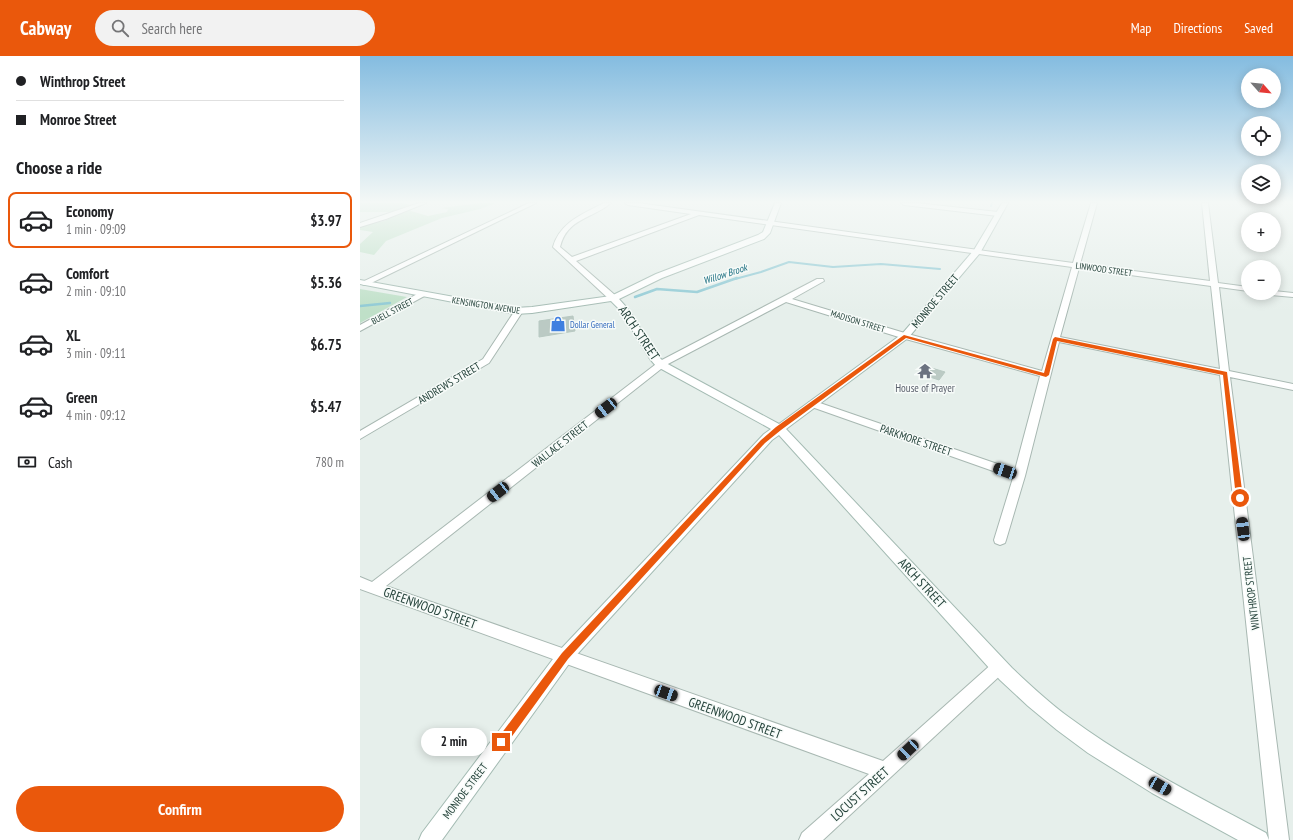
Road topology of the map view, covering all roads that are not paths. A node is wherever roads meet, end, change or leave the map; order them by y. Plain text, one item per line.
1 (455, 240) edge
2 (558, 240) edge
3 (626, 240) edge
4 (754, 240) edge
5 (896, 240) edge
6 (984, 240) edge
7 (1084, 240) edge
8 (1210, 240) edge
9 (977, 251) junction
10 (571, 260) junction
11 (1077, 265) junction
12 (820, 281) dead end
13 (362, 283) edge
14 (1215, 284) junction
15 (1241, 288) edge
16 (1281, 293) edge
17 (424, 294) junction
18 (1293, 295) edge
19 (613, 298) junction
20 (785, 299) junction
21 (519, 311) junction
22 (360, 328) edge
23 (906, 336) junction
24 (1055, 339) junction
25 (661, 365) junction
26 (1225, 374) junction
27 (1046, 375) junction
28 (1293, 387) edge
29 (813, 404) junction
30 (778, 428) junction
31 (360, 436) edge
32 (1019, 476) junction
33 (1000, 540) dead end
34 (367, 585) edge
35 (565, 656) junction
36 (999, 666) junction
37 (885, 771) junction
38 (429, 840) edge
39 (810, 840) edge
40 (1259, 840) edge
41 (1279, 840) edge

1 - 13 street
2 - 10 street
3 - 10 street
4 - 19 street, KENSINGTON AVENUE
5 - 9 street, LINWOOD STREET
6 - 9 street, MONROE STREET
7 - 11 street
8 - 14 street, WINTHROP STREET
9 - 11 street, LINWOOD STREET
9 - 23 street, MONROE STREET
10 - 19 street
11 - 14 street, LINWOOD STREET
11 - 24 street
12 - 20 street, WALLACE STREET
13 - 17 street, KENSINGTON AVENUE
14 - 15 street, LINWOOD STREET
14 - 26 street, WINTHROP STREET
16 - 18 street
17 - 21 street, KENSINGTON AVENUE
17 - 22 street, BUELL STREET
19 - 21 street, KENSINGTON AVENUE
19 - 25 street, ARCH STREET
20 - 23 street, MADISON STREET
20 - 25 street, WALLACE STREET
21 - 31 street, ANDREWS STREET
23 - 27 street, MADISON STREET
23 - 29 street, MONROE STREET
24 - 26 street
24 - 27 street
25 - 30 street, ARCH STREET
25 - 34 street, WALLACE STREET
26 - 28 street
26 - 41 street, WINTHROP STREET
27 - 32 street
29 - 30 street, MONROE STREET
29 - 32 street, PARKMORE STREET
30 - 35 street, MONROE STREET
30 - 36 street, ARCH STREET
32 - 33 street
34 - 35 street, GREENWOOD STREET
35 - 37 street, GREENWOOD STREET
35 - 38 street, MONROE STREET
36 - 37 street, LOCUST STREET
36 - 40 street, ARCH STREET
37 - 39 street, LOCUST STREET

